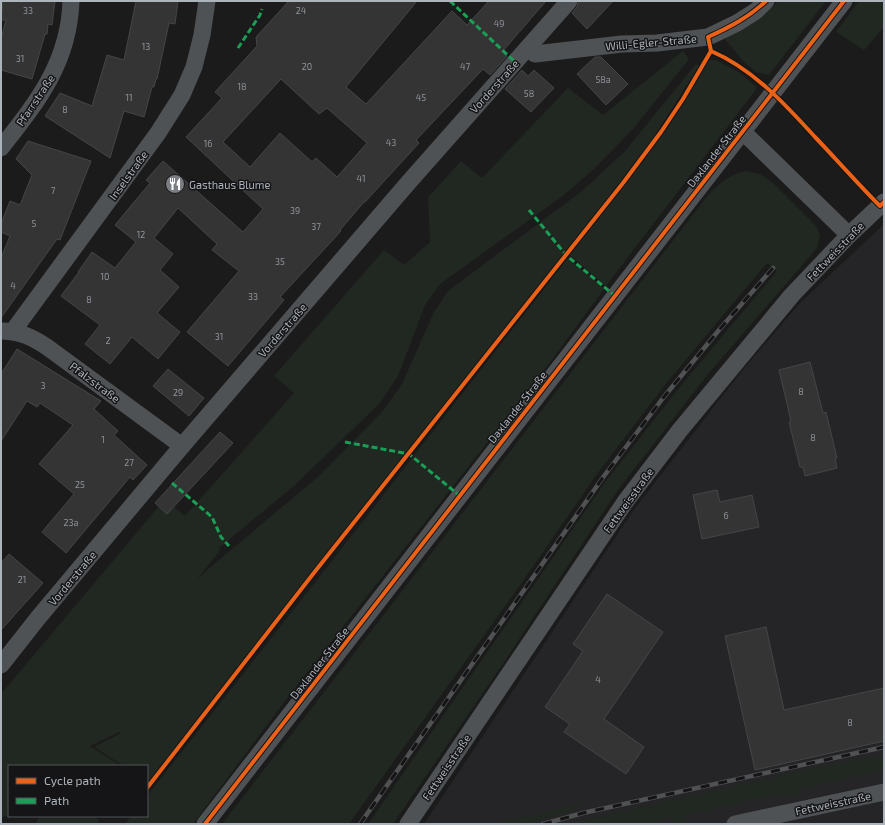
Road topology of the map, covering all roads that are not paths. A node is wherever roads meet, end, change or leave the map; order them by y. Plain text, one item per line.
1 (71, 1) edge
2 (207, 1) edge
3 (569, 1) edge
4 (766, 1) edge
5 (844, 1) edge
6 (528, 48) junction
7 (742, 131) junction
8 (1, 148) edge
9 (884, 202) edge
10 (849, 234) junction
11 (7, 331) edge
12 (182, 446) junction
13 (1, 665) edge
14 (884, 792) edge
15 (205, 824) edge
16 (408, 824) edge
17 (735, 824) edge

1 - 8 street, Pfarrstraße
2 - 11 street, Inselstraße
3 - 6 street, Vorderstraße
4 - 6 street, Willi-Egler-Straße
5 - 7 street, Daxlander Straße
6 - 12 street, Vorderstraße
7 - 10 street
7 - 15 street, Daxlander Straße
9 - 10 street, Fettweisstraße
10 - 16 street, Fettweisstraße
11 - 12 street, Pfalzstraße
12 - 13 street, Vorderstraße
14 - 17 street, Fettweisstraße

